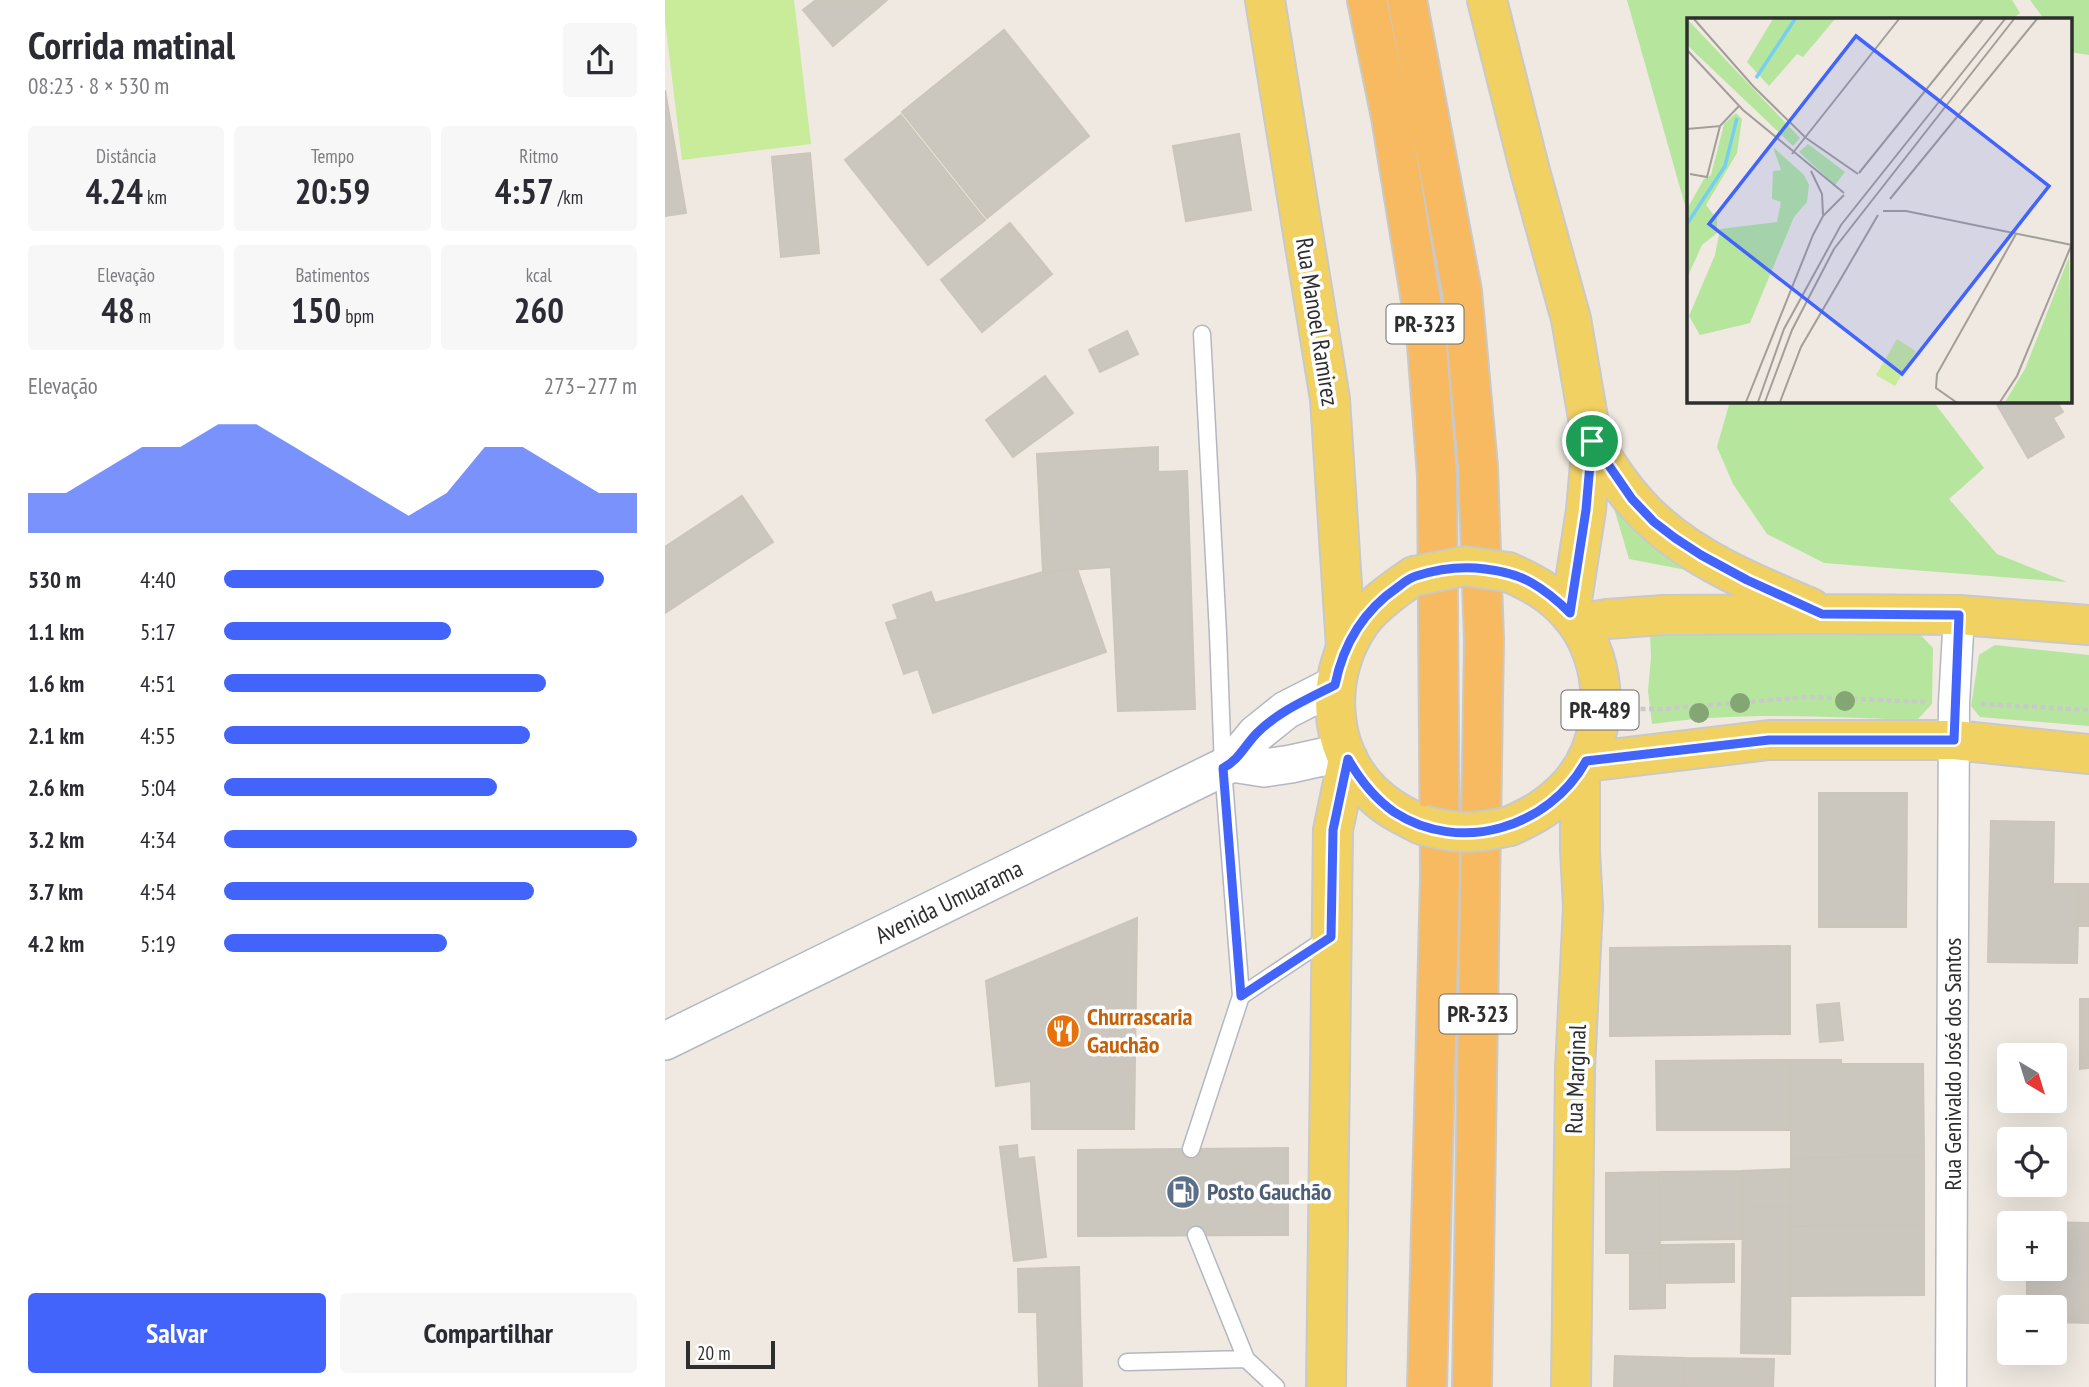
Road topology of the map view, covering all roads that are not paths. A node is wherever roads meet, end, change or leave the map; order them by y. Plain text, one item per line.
1 (1265, 0) edge
2 (1367, 0) edge
3 (1408, 0) edge
4 (1487, 0) edge
5 (1202, 334) dead end
6 (1592, 441) junction
7 (1822, 614) junction
8 (1959, 615) junction
9 (1574, 618) junction
10 (2089, 625) edge
11 (1346, 647) junction
12 (1335, 685) junction
13 (1954, 740) junction
14 (2089, 754) edge
15 (1346, 755) junction
16 (1228, 766) junction
17 (1583, 766) junction
18 (1331, 937) junction
19 (1241, 996) junction
20 (665, 1041) edge
21 (1191, 1149) dead end
22 (1196, 1236) dead end
23 (1246, 1359) junction
24 (1127, 1362) dead end
25 (1276, 1387) edge
26 (1327, 1387) edge
27 (1427, 1387) edge
28 (1472, 1387) edge
29 (1571, 1387) edge
30 (1951, 1387) edge

1 - 11 main road, Rua Manoel Ramirez
2 - 27 highway, PR-323
3 - 28 highway, PR-323
4 - 6 main road
5 - 16 lane
6 - 7 main road
6 - 9 main road
7 - 8 main road
7 - 9 main road
8 - 10 main road
8 - 13 street, Rua Genivaldo José dos Santos
9 - 11 main road, PR-489, bridge
9 - 17 main road, PR-489
11 - 12 main road, PR-489
12 - 15 main road, PR-489
12 - 16 street, Avenida Umuarama
13 - 14 main road, PR-489
13 - 17 main road, PR-489
13 - 30 street, Rua Genivaldo José dos Santos
15 - 16 street
15 - 17 main road, PR-489, bridge
15 - 18 main road
16 - 19 lane
16 - 20 street, Avenida Umuarama
17 - 29 main road, Rua Marginal
18 - 19 lane
18 - 26 main road
19 - 21 lane
22 - 23 lane
23 - 24 lane
23 - 25 lane

